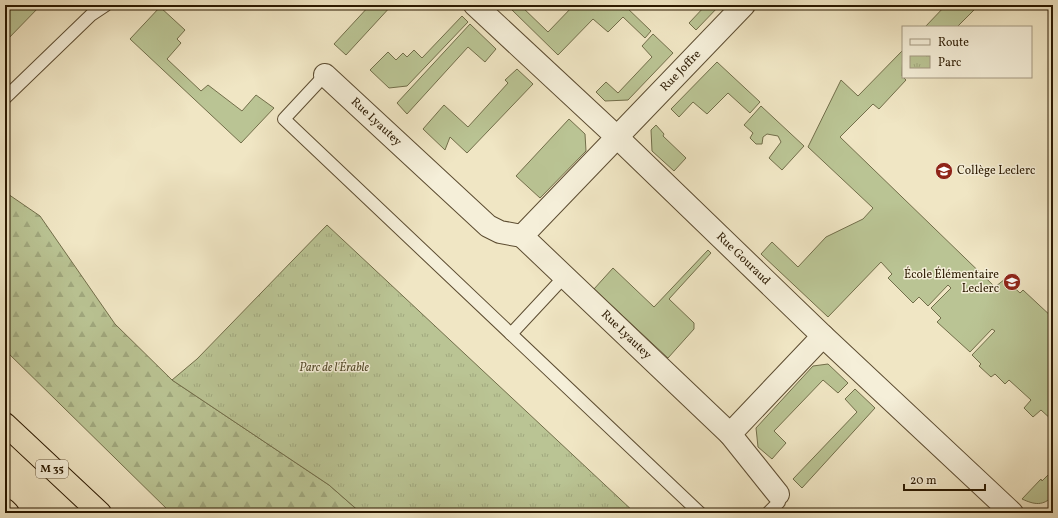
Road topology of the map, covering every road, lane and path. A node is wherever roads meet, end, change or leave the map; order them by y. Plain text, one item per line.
1 (106, 5) edge
2 (744, 5) edge
3 (480, 7) edge
4 (325, 75) joint
5 (5, 98) edge
6 (618, 138) junction
7 (522, 236) junction
8 (565, 276) junction
9 (511, 334) junction
10 (823, 336) junction
11 (5, 424) edge
12 (730, 434) junction
13 (773, 504) edge
14 (5, 510) edge
15 (8, 513) edge
16 (100, 513) edge
17 (700, 513) edge
18 (1012, 513) edge

1 - 5 lane
2 - 6 street, Rue Joffre
3 - 6 street, Rue Gouraud
4 - 7 street, Rue Lyautey
4 - 9 lane
6 - 7 street
6 - 10 street, Rue Gouraud
7 - 8 street, Rue Lyautey
8 - 9 lane
8 - 12 street, Rue Lyautey
9 - 17 lane
10 - 12 street
10 - 18 street, Rue Gouraud
11 - 16 highway, M 35
12 - 13 street, Rue Lyautey
14 - 15 highway

